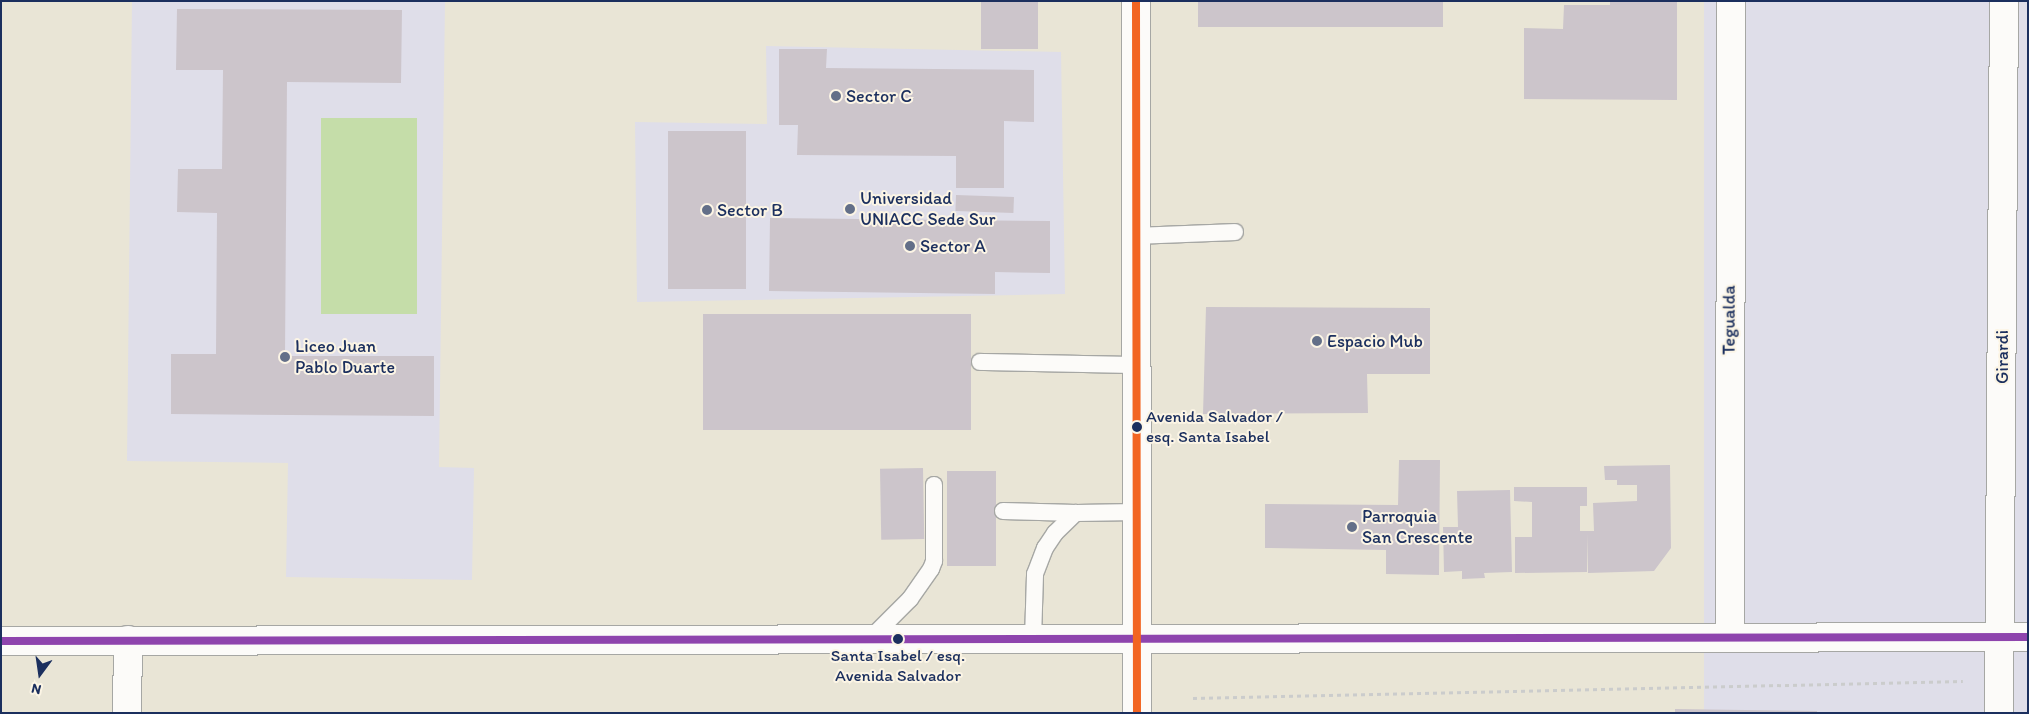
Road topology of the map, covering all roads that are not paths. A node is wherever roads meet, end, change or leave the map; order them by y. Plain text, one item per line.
1 (1136, 1) edge
2 (1731, 1) edge
3 (2004, 1) edge
4 (1235, 232) dead end
5 (1136, 236) junction
6 (980, 362) dead end
7 (1137, 365) junction
8 (934, 485) dead end
9 (1003, 511) dead end
10 (1137, 512) junction
11 (1076, 513) junction
12 (1730, 638) junction
13 (2000, 638) junction
14 (2028, 638) edge
15 (870, 639) junction
16 (1034, 639) junction
17 (1138, 639) junction
18 (128, 640) junction
19 (1, 641) edge
20 (127, 713) edge
21 (1137, 713) edge
22 (1998, 713) edge

1 - 5 main road
2 - 12 main road, Tegualda
3 - 13 main road, Girardi
4 - 5 lane
5 - 7 main road
6 - 7 lane
7 - 10 main road
8 - 15 lane
9 - 11 lane
10 - 11 lane
10 - 17 main road
11 - 16 lane
12 - 13 main road
12 - 17 main road
13 - 14 main road
13 - 22 main road, Girardi
15 - 16 main road
15 - 18 main road
16 - 17 main road
17 - 21 main road
18 - 19 main road
18 - 20 main road

